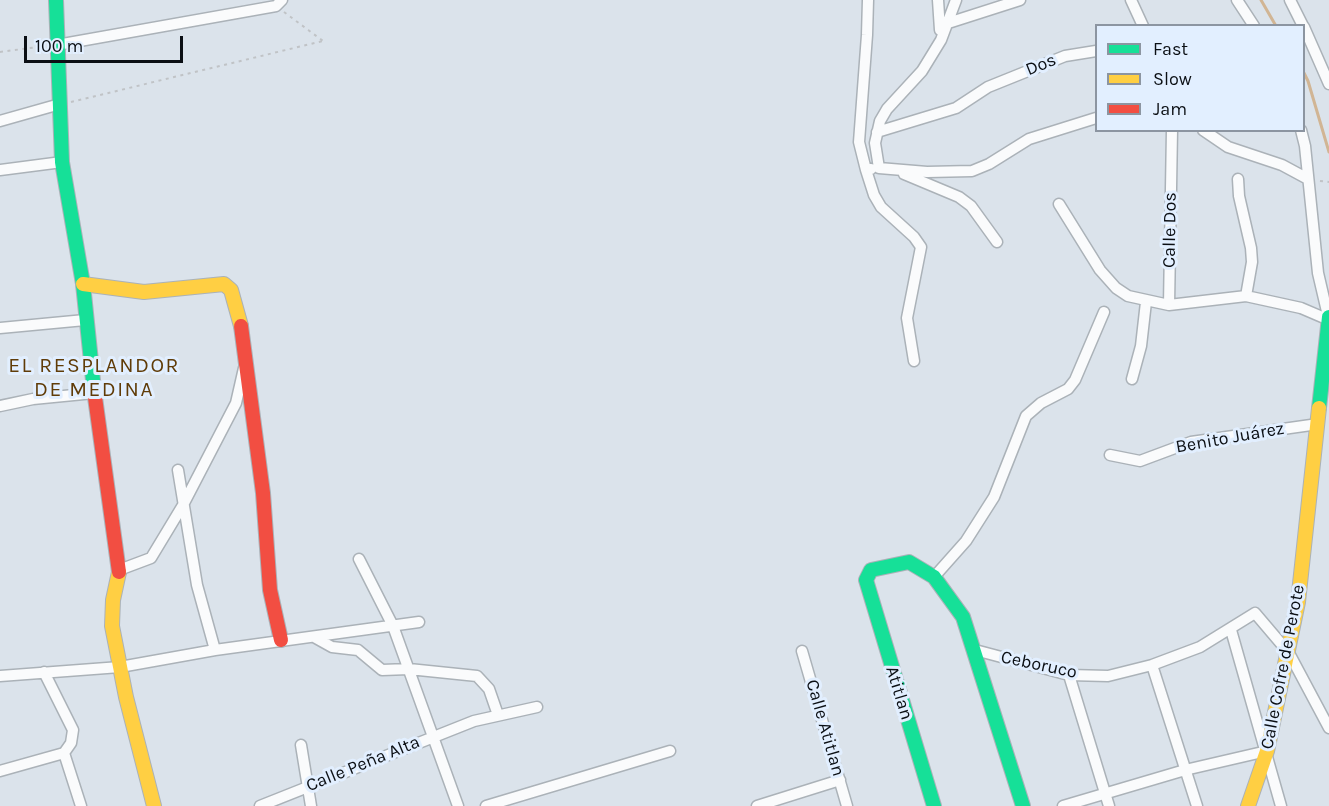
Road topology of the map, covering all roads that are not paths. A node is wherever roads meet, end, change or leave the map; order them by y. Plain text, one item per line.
1 (56, 0) edge
2 (867, 0) edge
3 (938, 0) edge
4 (956, 0) edge
5 (1131, 0) edge
6 (1237, 0) edge
7 (1290, 0) edge
8 (1017, 1) edge
9 (279, 3) edge
10 (945, 24) junction
11 (1142, 24) edge
12 (1253, 24) edge
13 (1302, 24) edge
14 (1305, 30) edge
15 (941, 40) junction
16 (57, 45) junction
17 (1095, 51) edge
18 (1329, 84) edge
19 (60, 104) junction
20 (1095, 118) edge
21 (0, 121) edge
22 (878, 132) junction
23 (1169, 132) edge
24 (1206, 132) edge
25 (1301, 132) edge
26 (62, 162) junction
27 (879, 168) junction
28 (0, 170) edge
29 (866, 170) junction
30 (898, 171) junction
31 (1238, 178) dead end
32 (1308, 179) junction
33 (1059, 204) dead end
34 (997, 242) dead end
35 (83, 284) junction
36 (1246, 296) junction
37 (1146, 302) junction
38 (1169, 305) junction
39 (1104, 312) dead end
40 (1329, 319) edge
41 (85, 320) junction
42 (0, 328) edge
43 (246, 362) junction
44 (914, 362) dead end
45 (1132, 379) dead end
46 (94, 393) junction
47 (0, 406) edge
48 (1318, 424) junction
49 (1110, 455) dead end
50 (178, 470) dead end
51 (183, 505) junction
52 (358, 559) dead end
53 (119, 570) junction
54 (934, 577) junction
55 (419, 622) dead end
56 (393, 626) junction
57 (1231, 630) junction
58 (314, 637) junction
59 (281, 640) junction
60 (215, 650) junction
61 (975, 650) junction
62 (802, 651) dead end
63 (1288, 653) junction
64 (1152, 665) junction
65 (120, 667) junction
66 (409, 669) junction
67 (44, 672) junction
68 (1068, 675) junction
69 (0, 676) edge
70 (537, 707) dead end
71 (498, 715) junction
72 (1329, 728) edge
73 (433, 736) junction
74 (301, 745) dead end
75 (670, 751) dead end
76 (1267, 751) junction
77 (64, 753) junction
78 (1185, 770) junction
79 (0, 771) edge
80 (840, 780) junction
81 (306, 786) junction
82 (1105, 793) junction
83 (81, 806) edge
84 (154, 806) edge
85 (260, 806) edge
86 (311, 806) edge
87 (458, 806) edge
88 (486, 806) edge
89 (758, 806) edge
90 (847, 806) edge
91 (934, 806) edge
92 (1023, 806) edge
93 (1063, 806) edge
94 (1109, 806) edge
95 (1197, 806) edge
96 (1248, 806) edge
97 (1281, 806) edge

1 - 16 street
2 - 29 street
3 - 15 street
4 - 10 street
5 - 11 street
6 - 12 street
7 - 13 street
8 - 10 street
9 - 16 street
10 - 15 street
14 - 18 street
15 - 22 street
16 - 19 street
17 - 22 street, Dos
19 - 21 street
19 - 26 street
20 - 30 street
22 - 27 street
23 - 38 street, Calle Dos
24 - 32 street
25 - 32 street
26 - 28 street
26 - 35 street
27 - 29 street
27 - 30 street
29 - 44 street
30 - 34 street
31 - 36 street
32 - 40 street
33 - 37 street
35 - 41 street
35 - 43 street
36 - 38 street
36 - 40 street
37 - 38 street
37 - 45 street
39 - 54 street
40 - 48 street, Calle Cofre de Perote
41 - 42 street
41 - 46 street
43 - 51 street
43 - 59 street
46 - 47 street
46 - 53 street
48 - 49 street, Benito Juárez
48 - 63 street, Calle Cofre de Perote
50 - 51 street
51 - 53 street
51 - 60 street
52 - 56 street
53 - 65 street
54 - 61 street
54 - 91 street, Atitlan
55 - 56 street
56 - 58 street
56 - 66 street
57 - 63 street, Ceboruco
57 - 64 street, Ceboruco
57 - 76 street
58 - 59 street
58 - 66 street
59 - 60 street
60 - 65 street
61 - 68 street, Ceboruco
61 - 92 street
62 - 80 street, Calle Atitlan
63 - 72 street
63 - 76 street, Calle Cofre de Perote
64 - 68 street, Ceboruco
64 - 78 street
65 - 67 street
65 - 84 street
66 - 71 street
66 - 73 street
67 - 69 street
67 - 77 street
68 - 82 street
70 - 71 street, Calle Peña Alta
71 - 73 street, Calle Peña Alta
73 - 81 street, Calle Peña Alta
73 - 87 street
74 - 81 street
75 - 88 street
76 - 78 street
76 - 96 street, Calle Cofre de Perote
76 - 97 street
77 - 79 street
77 - 83 street
78 - 82 street
78 - 95 street
80 - 89 street
80 - 90 street, Calle Atitlan
81 - 85 street, Calle Peña Alta
81 - 86 street
82 - 93 street
82 - 94 street

